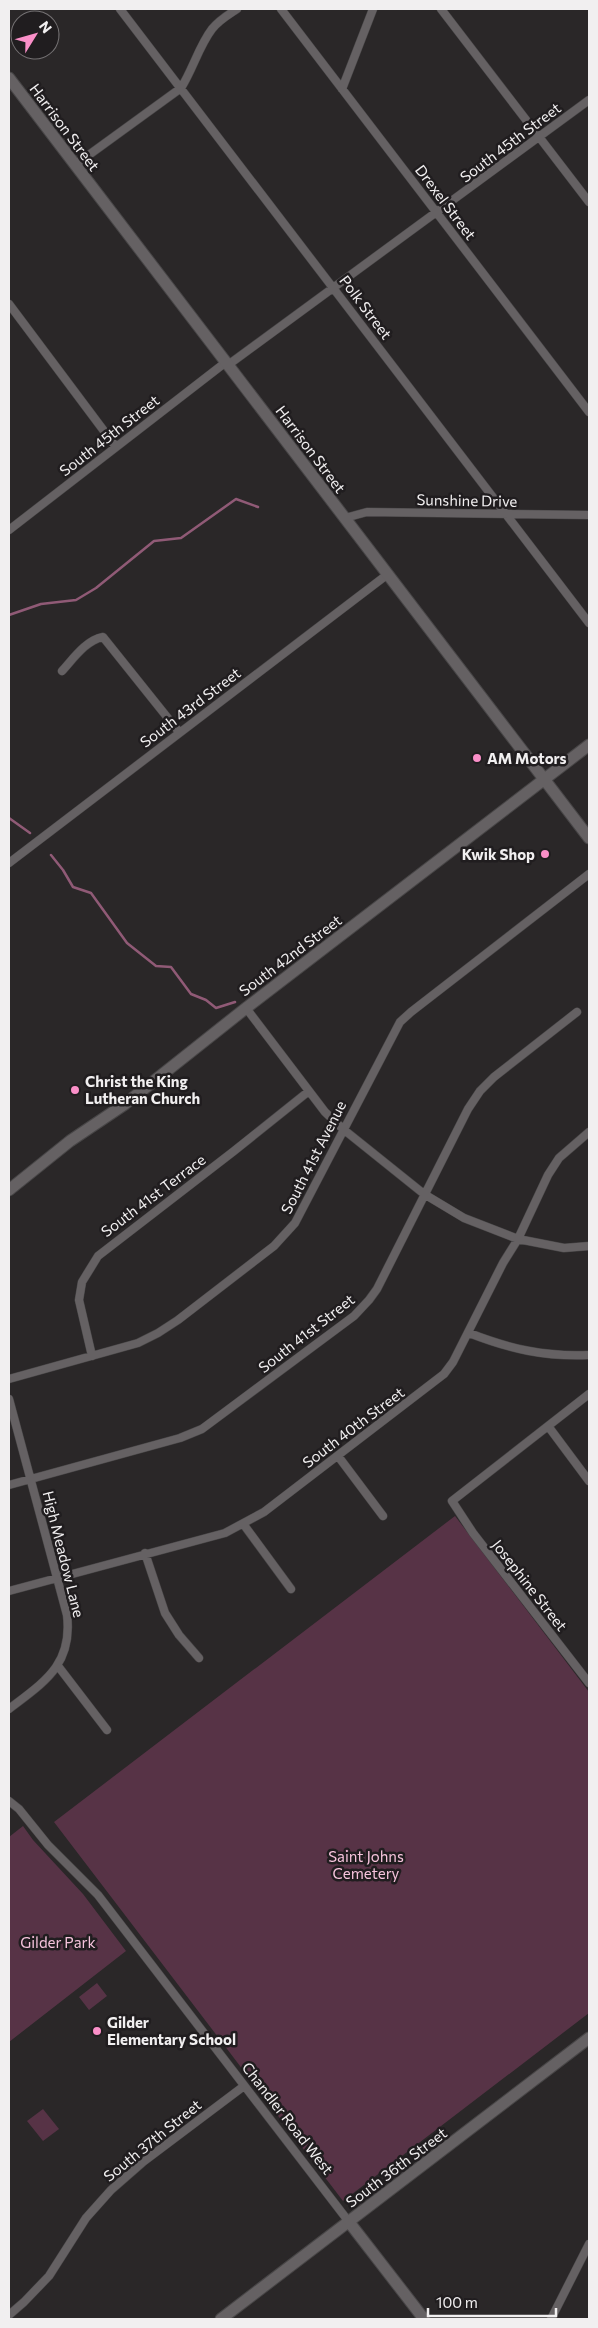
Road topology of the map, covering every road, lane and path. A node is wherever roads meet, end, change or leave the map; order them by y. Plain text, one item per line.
1 (120, 9) edge
2 (237, 9) edge
3 (281, 9) edge
4 (373, 9) edge
5 (441, 9) edge
6 (9, 78) edge
7 (181, 88) junction
8 (342, 89) junction
9 (589, 100) edge
10 (539, 137) junction
11 (75, 165) junction
12 (589, 202) edge
13 (437, 213) junction
14 (334, 289) junction
15 (9, 304) edge
16 (227, 363) junction
17 (589, 412) edge
18 (116, 447) junction
19 (506, 514) junction
20 (589, 515) edge
21 (345, 518) junction
22 (9, 530) edge
23 (388, 574) junction
24 (589, 623) edge
25 (62, 671) dead end
26 (179, 732) junction
27 (589, 745) edge
28 (544, 779) junction
29 (589, 838) edge
30 (9, 863) edge
31 (589, 874) edge
32 (246, 1008) junction
33 (577, 1012) dead end
34 (309, 1091) junction
35 (343, 1129) junction
36 (589, 1132) edge
37 (11, 1185) edge
38 (424, 1194) junction
39 (518, 1239) junction
40 (589, 1246) edge
41 (469, 1333) junction
42 (589, 1355) edge
43 (92, 1356) junction
44 (9, 1379) edge
45 (589, 1394) edge
46 (9, 1399) edge
47 (548, 1426) junction
48 (338, 1456) junction
49 (31, 1479) junction
50 (589, 1481) edge
51 (9, 1485) edge
52 (383, 1516) dead end
53 (244, 1525) junction
54 (145, 1553) junction
55 (56, 1577) junction
56 (291, 1589) dead end
57 (9, 1591) edge
58 (199, 1658) dead end
59 (58, 1666) junction
60 (589, 1683) edge
61 (9, 1709) edge
62 (107, 1730) dead end
63 (9, 1801) edge
64 (589, 2038) edge
65 (244, 2086) junction
66 (349, 2222) junction
67 (589, 2244) edge
68 (9, 2315) edge
69 (221, 2319) edge
70 (424, 2319) edge
71 (551, 2319) edge

1 - 7 street, Polk Street
2 - 7 street
3 - 8 street, Drexel Street
4 - 8 street
5 - 10 street
6 - 11 main road, Harrison Street
7 - 11 street
7 - 14 street, Polk Street
8 - 13 street, Drexel Street
9 - 10 street, South 45th Street
10 - 12 street
10 - 13 street, South 45th Street
11 - 16 main road, Harrison Street
13 - 14 street, South 45th Street
13 - 17 street, Drexel Street
14 - 16 street, South 45th Street
14 - 19 street, Polk Street
15 - 18 street
16 - 18 street, South 45th Street
16 - 21 main road, Harrison Street
18 - 22 street, South 45th Street
19 - 20 street, Sunshine Drive
19 - 21 street, Sunshine Drive
19 - 24 street, Polk Street
21 - 23 main road, Harrison Street
23 - 26 street, South 43rd Street
23 - 28 main road, Harrison Street
25 - 26 street
26 - 30 street, South 43rd Street
27 - 28 main road, South 42nd Street
28 - 29 main road, Harrison Street
28 - 32 main road, South 42nd Street
31 - 35 street, South 41st Avenue
32 - 34 street
32 - 37 main road, South 42nd Street
33 - 38 street, South 41st Street
34 - 35 street
34 - 43 street, South 41st Terrace
35 - 38 street
35 - 43 street, South 41st Avenue
36 - 39 street, South 40th Street
38 - 39 street
38 - 49 street, South 41st Street
39 - 40 street
39 - 41 street, South 40th Street
41 - 42 street
41 - 48 street, South 40th Street
43 - 44 street, South 41st Avenue
45 - 47 street
46 - 49 street, High Meadow Lane
47 - 50 street
47 - 60 street, Josephine Street
48 - 52 street
48 - 53 street, South 40th Street
49 - 51 street, South 41st Street
49 - 55 street, High Meadow Lane
53 - 54 street, South 40th Street
53 - 56 street
54 - 55 street, South 40th Street
54 - 58 street
55 - 57 street, South 40th Street
55 - 59 street, High Meadow Lane
59 - 61 street
59 - 62 street
63 - 65 street, Chandler Road West
64 - 66 main road, South 36th Street
65 - 66 street, Chandler Road West
65 - 68 street, South 37th Street
66 - 69 main road, South 36th Street
66 - 70 main road, Chandler Road West
67 - 71 street

